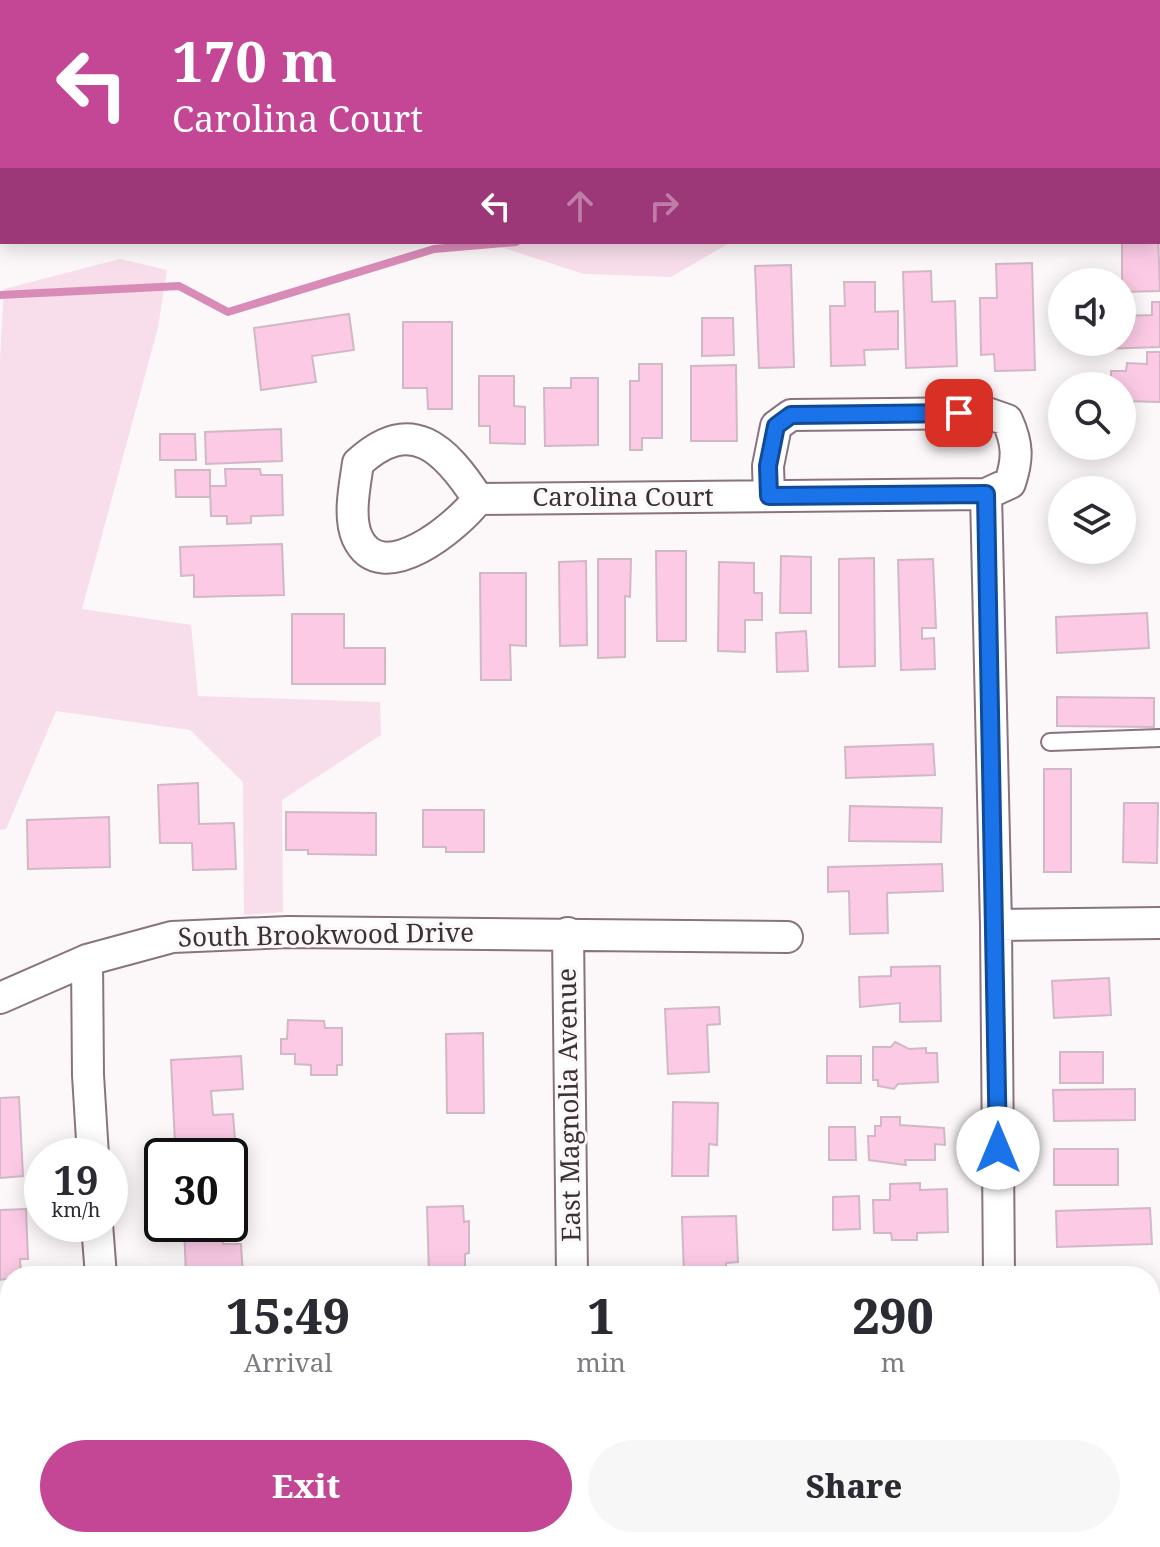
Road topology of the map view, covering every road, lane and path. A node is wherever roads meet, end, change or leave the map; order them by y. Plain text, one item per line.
1 (986, 494) junction
2 (769, 496) junction
3 (478, 499) junction
4 (1160, 738) edge
5 (1050, 742) dead end
6 (1160, 923) edge
7 (996, 925) junction
8 (568, 933) junction
9 (787, 937) dead end
10 (87, 960) junction
11 (0, 998) edge
12 (92, 1138) edge
13 (98, 1242) edge
14 (100, 1266) edge
15 (572, 1266) edge
16 (999, 1266) edge

1 - 2 street, Carolina Court
1 - 2 street
1 - 7 street
2 - 3 street, Carolina Court
3 - 3 street
4 - 5 lane
6 - 7 street
7 - 16 street
8 - 9 street, South Brookwood Drive
8 - 10 street, South Brookwood Drive
8 - 15 street, East Magnolia Avenue
10 - 11 street, South Brookwood Drive
10 - 12 street
13 - 14 street

